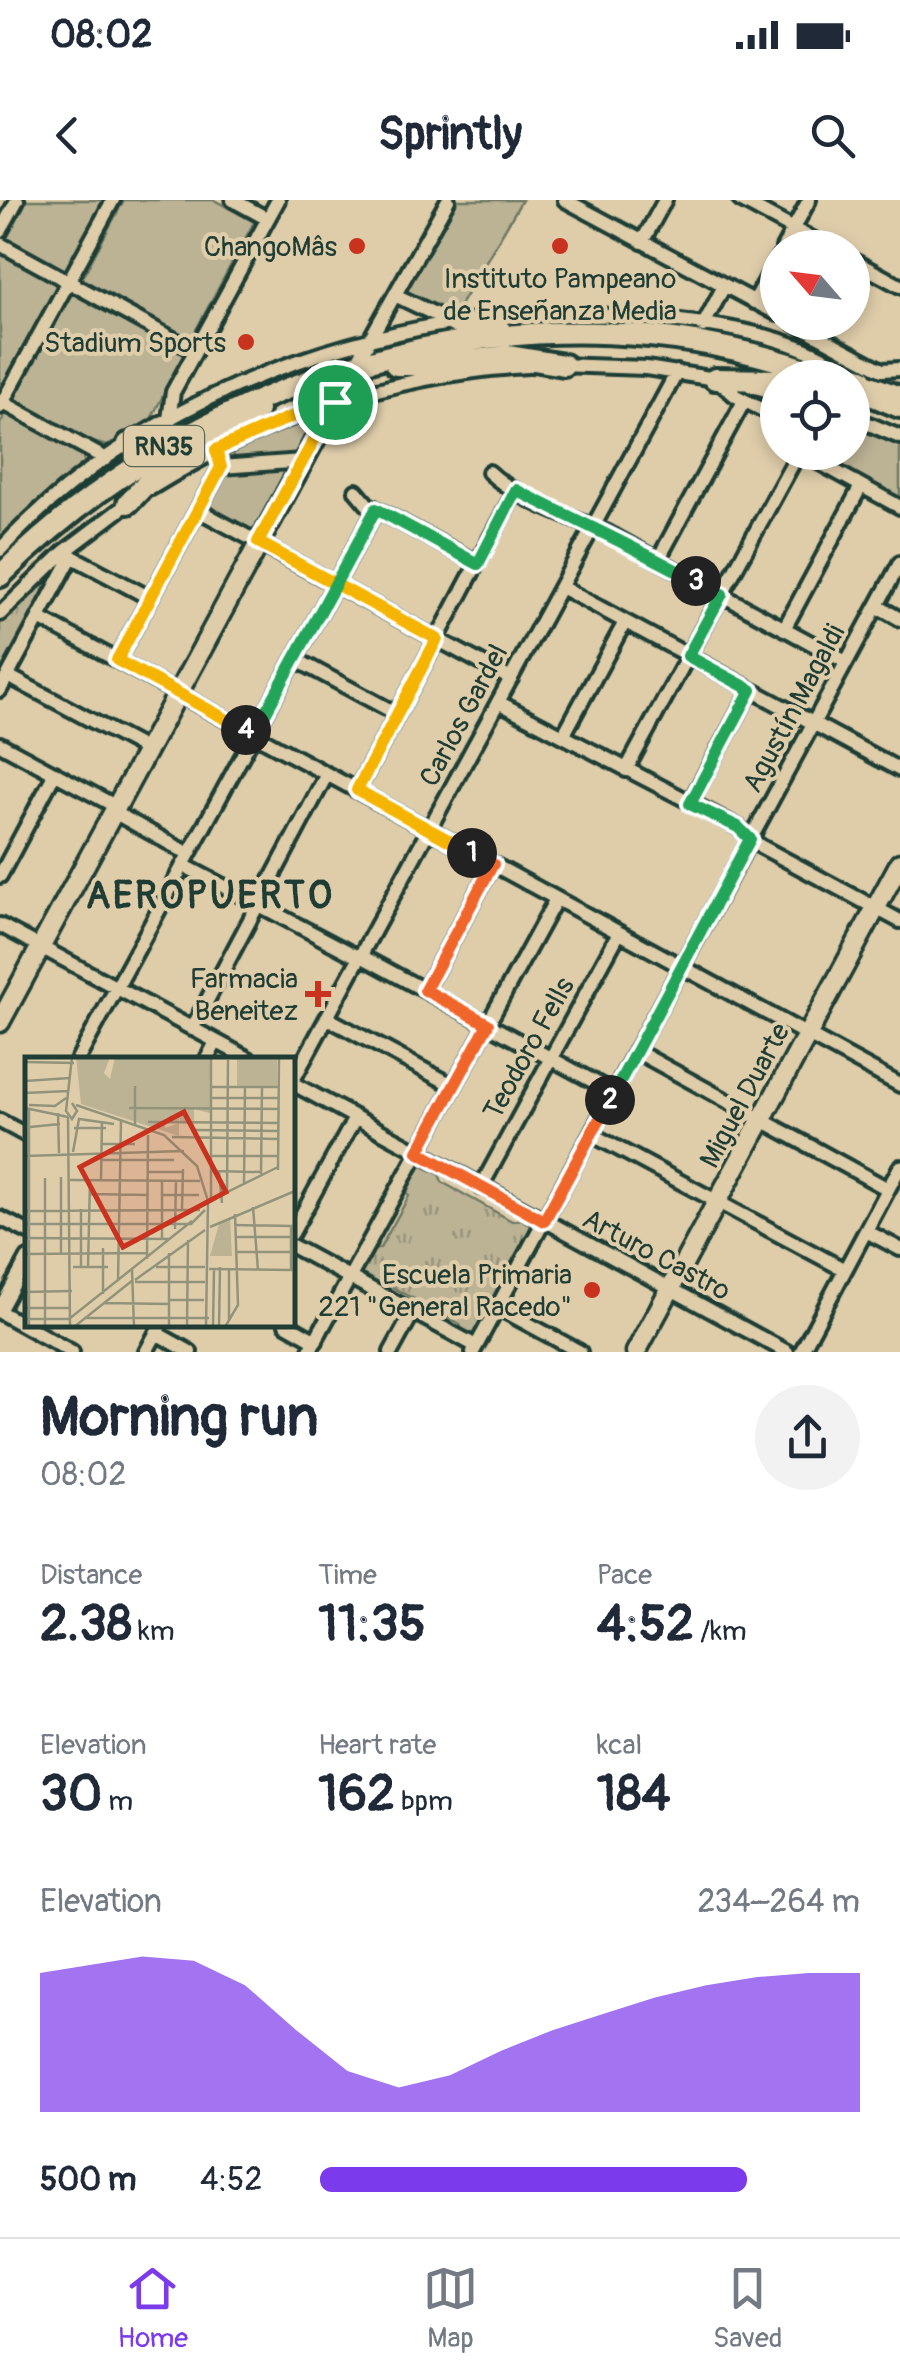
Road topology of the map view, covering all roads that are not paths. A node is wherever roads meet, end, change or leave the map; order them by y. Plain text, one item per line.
1 (18, 200) edge
2 (112, 200) edge
3 (232, 200) edge
4 (278, 200) edge
5 (448, 200) edge
6 (665, 200) edge
7 (740, 200) edge
8 (809, 200) edge
9 (572, 202) edge
10 (266, 218) junction
11 (794, 228) junction
12 (798, 230) edge
13 (0, 232) edge
14 (642, 242) junction
15 (0, 244) edge
16 (870, 270) edge
17 (68, 281) junction
18 (724, 286) junction
19 (900, 286) edge
20 (760, 291) edge
21 (395, 295) junction
22 (754, 302) junction
23 (760, 305) edge
24 (453, 322) junction
25 (607, 335) junction
26 (700, 335) junction
27 (370, 340) junction
28 (826, 340) edge
29 (196, 351) junction
30 (774, 360) edge
31 (782, 360) edge
32 (396, 365) junction
33 (564, 365) junction
34 (760, 369) edge
35 (900, 369) edge
36 (352, 370) junction
37 (677, 372) junction
38 (715, 378) junction
39 (760, 379) edge
40 (298, 382) junction
41 (760, 389) edge
42 (870, 392) edge
43 (900, 393) edge
44 (870, 397) edge
45 (744, 401) junction
46 (335, 402) junction
47 (870, 402) edge
48 (1, 403) edge
49 (900, 408) edge
50 (760, 409) edge
51 (258, 410) junction
52 (900, 417) edge
53 (168, 420) junction
54 (870, 424) edge
55 (900, 437) edge
56 (128, 444) junction
57 (216, 450) junction
58 (106, 459) junction
59 (303, 460) junction
60 (221, 467) junction
61 (789, 470) edge
62 (832, 470) edge
63 (490, 472) dead end
64 (862, 486) junction
65 (516, 490) junction
66 (356, 491) dead end
67 (128, 503) junction
68 (900, 507) edge
69 (376, 509) junction
70 (198, 510) junction
71 (593, 527) junction
72 (258, 542) junction
73 (0, 550) edge
74 (68, 554) junction
75 (658, 560) junction
76 (900, 563) edge
77 (478, 564) junction
78 (0, 576) edge
79 (335, 584) junction
80 (561, 587) junction
81 (0, 591) edge
82 (722, 594) junction
83 (150, 598) junction
84 (876, 606) junction
85 (0, 614) edge
86 (39, 618) junction
87 (900, 619) edge
88 (625, 622) junction
89 (784, 628) junction
90 (437, 639) junction
91 (688, 656) junction
92 (294, 659) junction
93 (117, 660) junction
94 (846, 662) junction
95 (8, 676) junction
96 (511, 679) junction
97 (0, 690) edge
98 (751, 690) junction
99 (176, 692) junction
100 (498, 702) junction
101 (397, 714) junction
102 (813, 723) junction
103 (254, 734) junction
104 (563, 736) junction
105 (0, 744) edge
106 (146, 749) junction
107 (626, 770) junction
108 (900, 770) edge
109 (55, 774) junction
110 (327, 774) junction
111 (357, 790) junction
112 (690, 804) junction
113 (114, 808) junction
114 (429, 830) junction
115 (750, 839) junction
116 (186, 859) junction
117 (493, 864) junction
118 (900, 864) edge
119 (0, 876) edge
120 (556, 898) junction
121 (258, 904) junction
122 (876, 908) junction
123 (900, 921) edge
124 (0, 925) edge
125 (619, 933) junction
126 (40, 947) junction
127 (360, 957) junction
128 (682, 966) junction
129 (116, 988) junction
130 (425, 990) junction
131 (327, 1018) junction
132 (0, 1022) edge
133 (488, 1024) junction
134 (192, 1029) junction
135 (807, 1035) junction
136 (216, 1042) junction
137 (636, 1051) junction
138 (80, 1057) edge
139 (208, 1057) edge
140 (244, 1057) edge
141 (551, 1058) junction
142 (295, 1077) edge
143 (295, 1084) edge
144 (454, 1086) junction
145 (900, 1086) edge
146 (614, 1092) junction
147 (356, 1118) junction
148 (761, 1120) junction
149 (0, 1121) edge
150 (25, 1134) edge
151 (591, 1134) junction
152 (418, 1152) junction
153 (900, 1167) edge
154 (481, 1187) junction
155 (888, 1189) junction
156 (717, 1202) junction
157 (0, 1218) edge
158 (544, 1221) junction
159 (295, 1228) edge
160 (25, 1230) edge
161 (866, 1230) junction
162 (295, 1248) edge
163 (900, 1249) edge
164 (25, 1264) edge
165 (844, 1270) junction
166 (350, 1278) junction
167 (670, 1289) junction
168 (497, 1307) junction
169 (0, 1310) edge
170 (413, 1312) junction
171 (25, 1325) edge
172 (29, 1327) edge
173 (290, 1327) edge
174 (159, 1329) edge
175 (313, 1346) edge
176 (474, 1349) edge
177 (72, 1352) edge
178 (146, 1352) edge
179 (190, 1352) edge
180 (392, 1352) edge
181 (580, 1352) edge
182 (636, 1352) edge
183 (787, 1352) edge
184 (800, 1352) edge

1 - 13 street
2 - 17 street
3 - 10 street
4 - 10 street
5 - 21 street
6 - 14 street
7 - 11 street
8 - 11 street
9 - 14 street
10 - 29 street
11 - 12 street
14 - 18 street
15 - 17 street
16 - 19 street
17 - 29 street
17 - 48 street
18 - 22 street
18 - 26 street
20 - 22 street
21 - 24 street
21 - 27 street
22 - 23 street
24 - 25 highway
24 - 26 street
24 - 27 street
25 - 26 highway, RN35
25 - 36 highway, RN35
26 - 30 highway, RN35
26 - 31 highway
27 - 36 street
27 - 53 street
28 - 35 street
29 - 53 street
32 - 33 highway
32 - 34 highway, RN35
32 - 36 highway, RN35
33 - 37 street
33 - 46 street
36 - 40 highway, RN35
36 - 46 main road
36 - 51 highway, RN35
37 - 38 street
37 - 71 street, Carlos Gardel
38 - 39 highway
38 - 41 street
38 - 45 street
40 - 56 highway
40 - 78 highway, RN35
42 - 43 street
44 - 49 highway
45 - 50 street
45 - 75 street
46 - 57 street
46 - 59 main road
47 - 52 highway
48 - 58 street
51 - 67 highway
51 - 81 highway, RN35
53 - 56 street
54 - 55 street
56 - 58 street
57 - 60 street
57 - 67 street
58 - 73 street
59 - 60 street
59 - 72 main road
60 - 70 street
61 - 82 street
62 - 64 street
63 - 65 street
64 - 68 street
64 - 89 street
65 - 71 street
65 - 77 street
66 - 69 street
67 - 74 street
69 - 77 street
69 - 79 street
70 - 72 street
70 - 83 street
71 - 75 street
71 - 80 street, Carlos Gardel
72 - 79 street
72 - 99 main road
74 - 83 street
74 - 85 street
74 - 86 street
75 - 82 street
76 - 84 street, Agustín Magaldi
77 - 90 street
79 - 90 street
79 - 92 street
80 - 88 street
80 - 96 street, Carlos Gardel
82 - 89 street
82 - 91 street
83 - 93 street
84 - 87 street
84 - 94 street, Agustín Magaldi
86 - 93 street
86 - 95 street
88 - 91 street
88 - 104 street
89 - 94 street
90 - 96 street
90 - 101 street
91 - 98 street
91 - 107 street
92 - 101 street
92 - 103 street
93 - 99 street
94 - 102 street, Agustín Magaldi
95 - 97 street
95 - 106 street
96 - 100 street, Carlos Gardel
98 - 102 street
98 - 112 street
99 - 103 street
99 - 106 main road
100 - 104 street
100 - 114 street, Carlos Gardel
101 - 111 street
102 - 108 street
102 - 115 street, Agustín Magaldi
103 - 110 street
103 - 116 street
104 - 107 street
105 - 109 street
106 - 113 main road
107 - 112 street
109 - 113 street
109 - 119 street
110 - 111 street
110 - 121 street
111 - 114 street
112 - 115 street
113 - 116 street
113 - 126 main road
114 - 117 street
114 - 127 street, Carlos Gardel
115 - 122 street
115 - 128 street, Agustín Magaldi
116 - 121 street
116 - 129 street
117 - 120 street
117 - 130 street
118 - 122 main road, Miguel Duarte
120 - 125 street
120 - 133 street
121 - 127 street
121 - 134 street
122 - 123 street
122 - 135 main road, Miguel Duarte
124 - 126 street
125 - 128 street
125 - 141 street, Teodoro Fells
126 - 129 street
126 - 132 main road
127 - 130 street
127 - 131 street, Carlos Gardel
128 - 135 street
128 - 137 street, Agustín Magaldi
129 - 134 street
129 - 138 street
130 - 133 street
131 - 142 street, Carlos Gardel
131 - 144 street
133 - 141 street
133 - 144 street
134 - 136 street
135 - 145 street
135 - 148 main road, Miguel Duarte
136 - 139 street
136 - 140 street
137 - 146 street, Agustín Magaldi
137 - 148 street
141 - 146 street
141 - 154 street, Teodoro Fells
143 - 147 street, Arturo Castro
144 - 152 street
146 - 151 street, Agustín Magaldi
147 - 152 street, Arturo Castro
147 - 159 street
148 - 155 street
148 - 156 main road, Miguel Duarte
149 - 150 street
151 - 156 street
151 - 158 street, Agustín Magaldi
152 - 154 street, Arturo Castro
152 - 166 street
153 - 155 street
154 - 158 street, Arturo Castro
155 - 161 street
156 - 165 street
156 - 167 main road, Miguel Duarte
157 - 160 street
158 - 167 street, Arturo Castro
158 - 168 street, Agustín Magaldi
161 - 163 street
161 - 165 street
162 - 166 street
164 - 169 street
165 - 184 street
166 - 170 street
166 - 175 street
167 - 182 main road, Miguel Duarte
167 - 183 street, Arturo Castro
168 - 176 street, Agustín Magaldi
168 - 181 street
169 - 171 street
170 - 176 street
170 - 180 street
172 - 177 street
173 - 175 street
174 - 178 street
174 - 179 street

